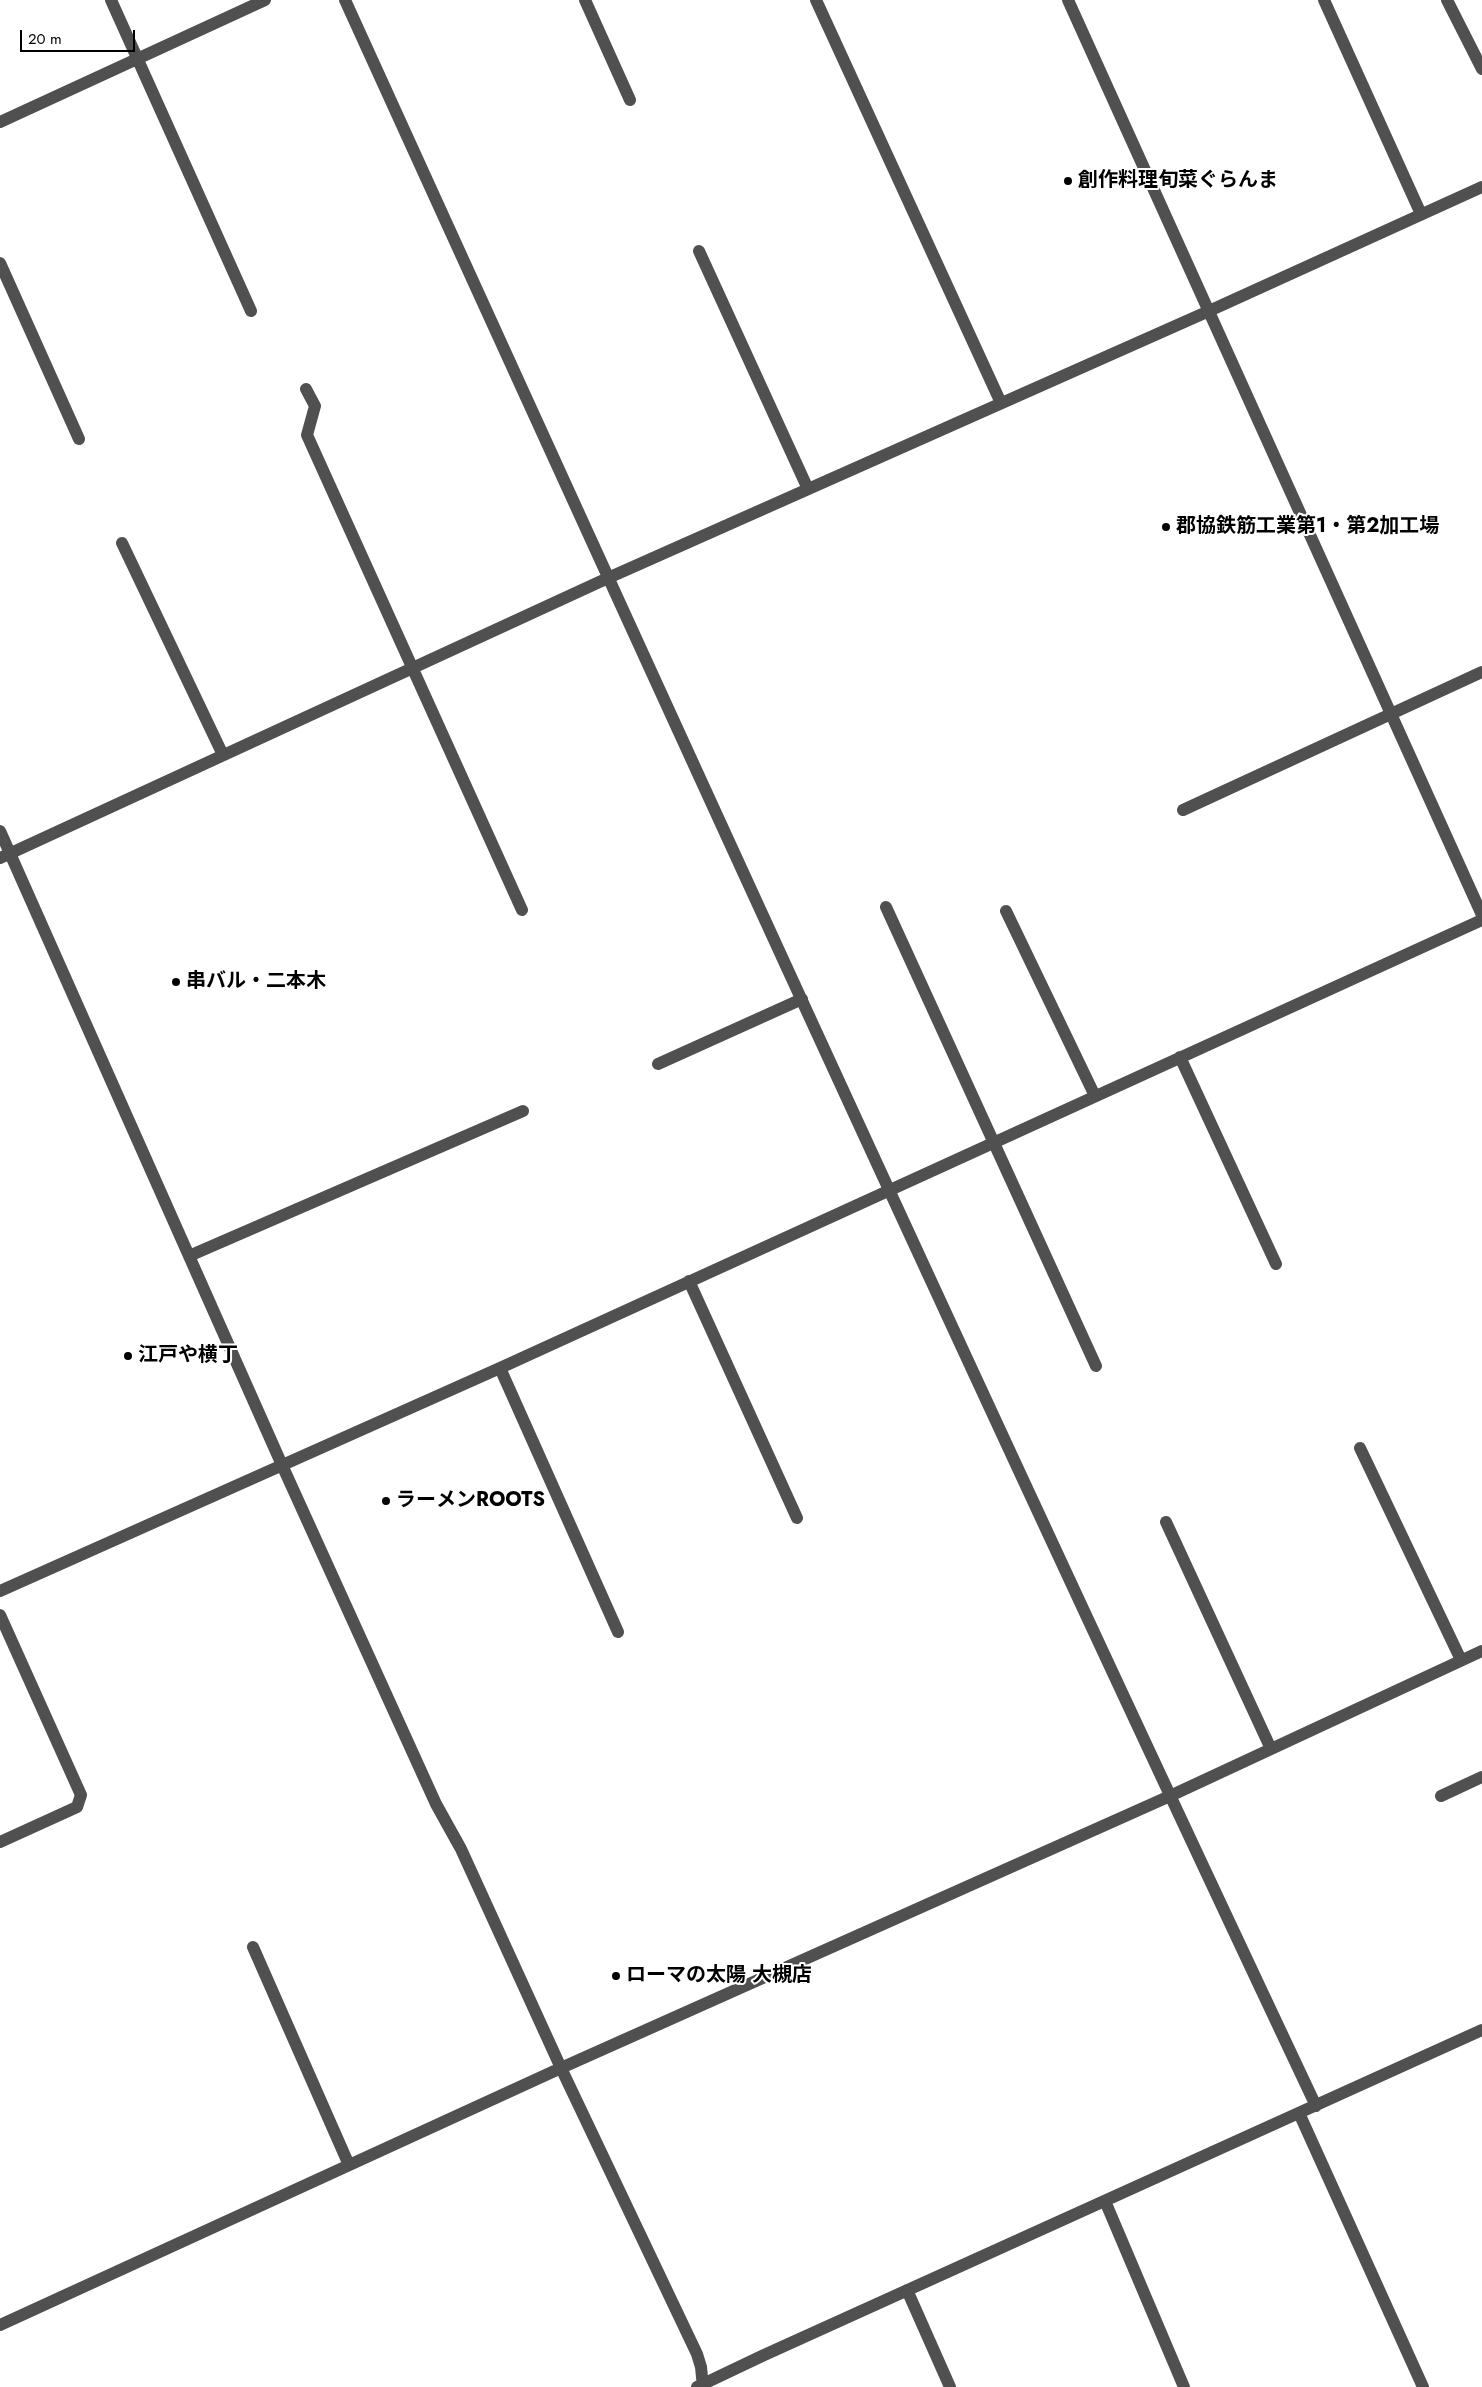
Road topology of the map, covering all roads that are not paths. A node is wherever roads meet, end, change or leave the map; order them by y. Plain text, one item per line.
1 (111, 0) edge
2 (265, 0) edge
3 (345, 0) edge
4 (586, 0) edge
5 (816, 0) edge
6 (1068, 0) edge
7 (1324, 0) edge
8 (1448, 0) edge
9 (138, 58) junction
10 (1482, 69) edge
11 (630, 100) dead end
12 (0, 122) edge
13 (1482, 186) edge
14 (1421, 214) junction
15 (699, 251) dead end
16 (0, 263) edge
17 (250, 311) dead end
18 (1209, 311) junction
19 (306, 389) dead end
20 (1002, 403) junction
21 (79, 439) dead end
22 (808, 489) junction
23 (122, 543) dead end
24 (608, 578) junction
25 (413, 668) junction
26 (1482, 672) edge
27 (1390, 713) junction
28 (223, 755) junction
29 (1183, 810) dead end
30 (0, 831) edge
31 (5, 856) edge
32 (886, 907) dead end
33 (522, 910) dead end
34 (1006, 911) dead end
35 (1482, 915) edge
36 (1482, 920) edge
37 (802, 999) junction
38 (1180, 1057) junction
39 (658, 1064) dead end
40 (1094, 1096) junction
41 (523, 1111) dead end
42 (993, 1142) junction
43 (890, 1189) junction
44 (188, 1256) junction
45 (1276, 1264) dead end
46 (689, 1281) junction
47 (1096, 1366) dead end
48 (500, 1368) junction
49 (1360, 1448) dead end
50 (282, 1465) junction
51 (797, 1518) dead end
52 (1166, 1522) dead end
53 (0, 1590) edge
54 (0, 1615) edge
55 (618, 1632) dead end
56 (1482, 1650) edge
57 (1461, 1660) junction
58 (1271, 1749) junction
59 (1482, 1777) edge
60 (1170, 1796) junction
61 (1441, 1796) dead end
62 (0, 1842) edge
63 (253, 1947) dead end
64 (1482, 2030) edge
65 (561, 2068) junction
66 (1316, 2106) junction
67 (1299, 2113) junction
68 (349, 2165) junction
69 (1105, 2201) junction
70 (907, 2290) junction
71 (0, 2325) edge
72 (701, 2386) edge
73 (950, 2387) edge
74 (1184, 2387) edge
75 (1423, 2387) edge

1 - 9 street
2 - 9 street
3 - 24 street
4 - 11 street
5 - 20 street
6 - 18 street
7 - 14 street
8 - 10 street
9 - 12 street
9 - 17 street
13 - 14 street
14 - 18 street
15 - 22 street
16 - 21 street
18 - 20 street
18 - 27 street
19 - 25 street
20 - 22 street
22 - 24 street
23 - 28 street
24 - 25 street
24 - 37 street
25 - 28 street
25 - 33 street
26 - 27 street
27 - 29 street
27 - 35 street
28 - 31 street
30 - 31 street
31 - 44 street
32 - 42 street
34 - 40 street
36 - 38 street
37 - 39 street
37 - 43 street
38 - 40 street
38 - 45 street
40 - 42 street
41 - 44 street
42 - 43 street
42 - 47 street
43 - 46 street
43 - 60 street
44 - 50 street
46 - 48 street
46 - 51 street
48 - 50 street
48 - 55 street
49 - 57 street
50 - 53 street
50 - 65 street
52 - 58 street
54 - 62 street
56 - 57 street
57 - 58 street
58 - 60 street
59 - 61 street
60 - 65 street
60 - 66 street
63 - 68 street
64 - 66 street
65 - 68 street
65 - 72 street
66 - 67 street
67 - 69 street
67 - 75 street
68 - 71 street
69 - 70 street
69 - 74 street
70 - 72 street
70 - 73 street

